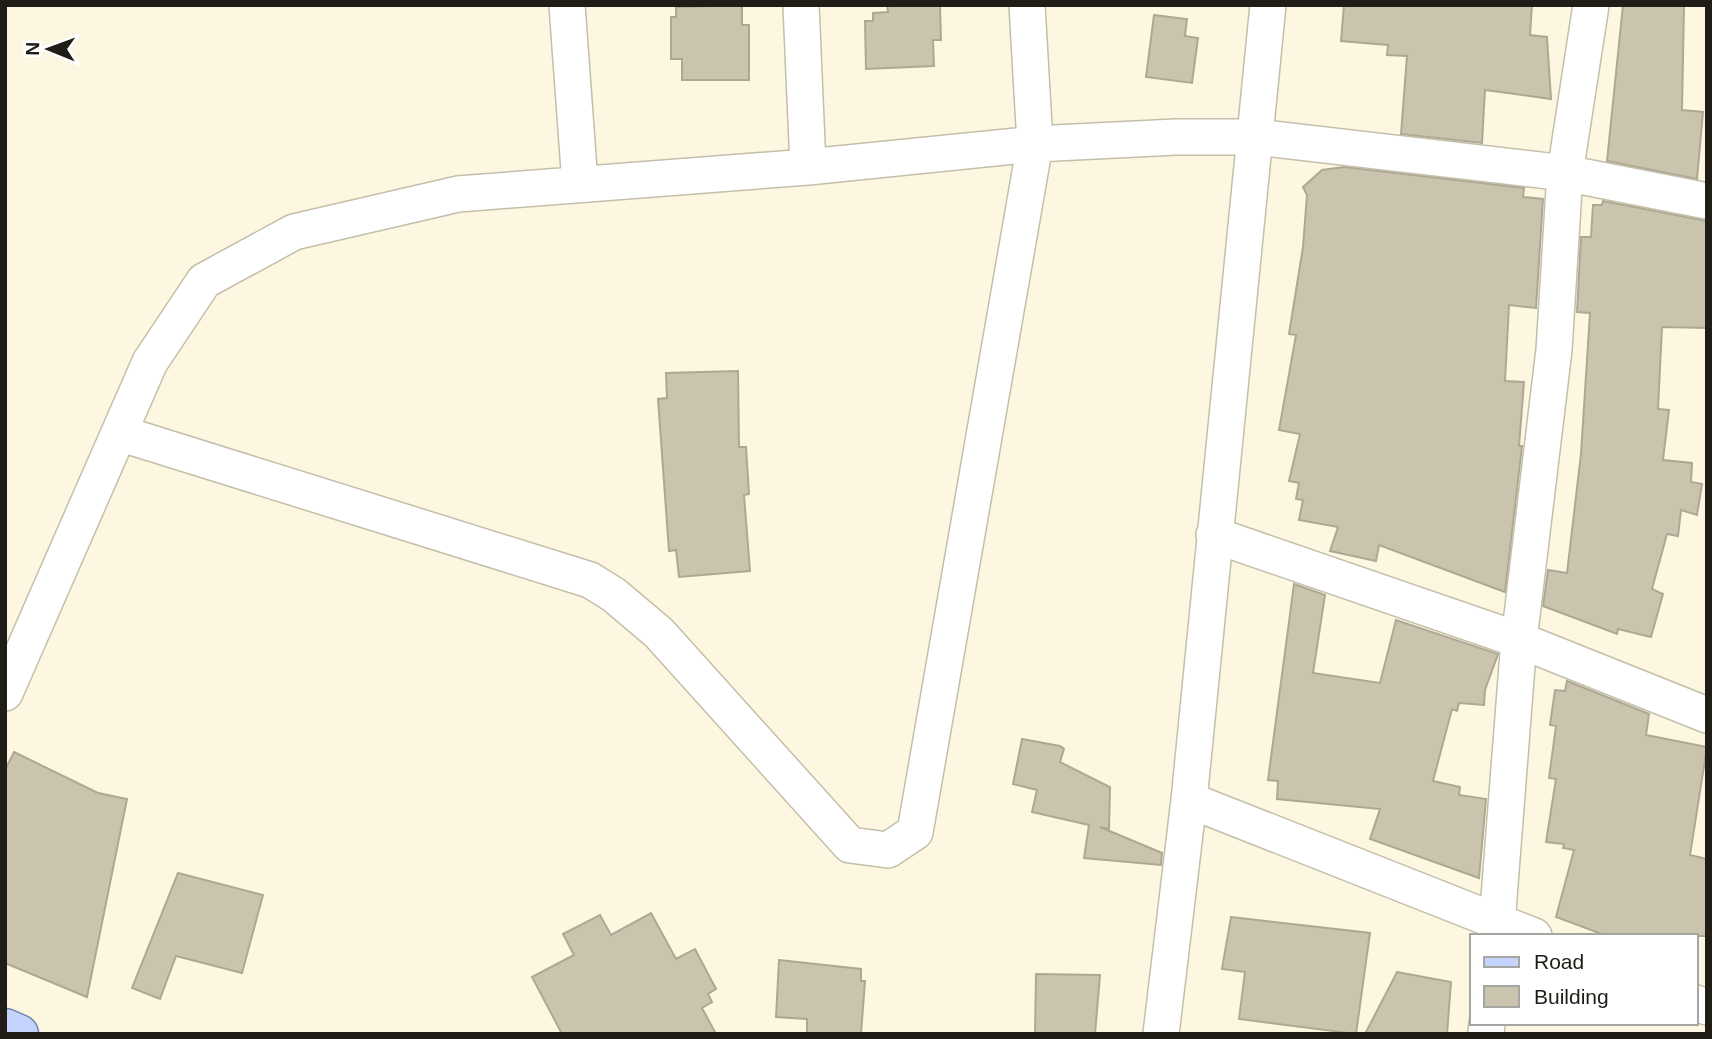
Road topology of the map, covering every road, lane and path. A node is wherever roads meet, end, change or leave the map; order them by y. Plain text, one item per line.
1 (567, 5) edge
2 (801, 5) edge
3 (1027, 5) edge
4 (1268, 5) edge
5 (1591, 5) edge
6 (1256, 137) junction
7 (1035, 144) junction
8 (808, 167) junction
9 (1564, 173) junction
10 (580, 184) junction
11 (1707, 201) edge
12 (119, 433) junction
13 (1214, 535) junction
14 (1519, 640) junction
15 (5, 693) edge
16 (1707, 715) edge
17 (1189, 800) junction
18 (1497, 928) edge
19 (1525, 934) edge
20 (5, 1028) edge
21 (19, 1034) edge
22 (1161, 1034) edge

1 - 10 street
2 - 8 street
3 - 7 street
4 - 6 street
5 - 9 street
6 - 7 street
6 - 9 street
6 - 13 street
7 - 8 street
7 - 12 street
8 - 10 street
9 - 11 street
9 - 14 street
10 - 12 street
12 - 15 street
13 - 14 street
13 - 17 street
14 - 16 street
14 - 18 street
17 - 18 street
17 - 22 street
18 - 19 street
20 - 21 main road

